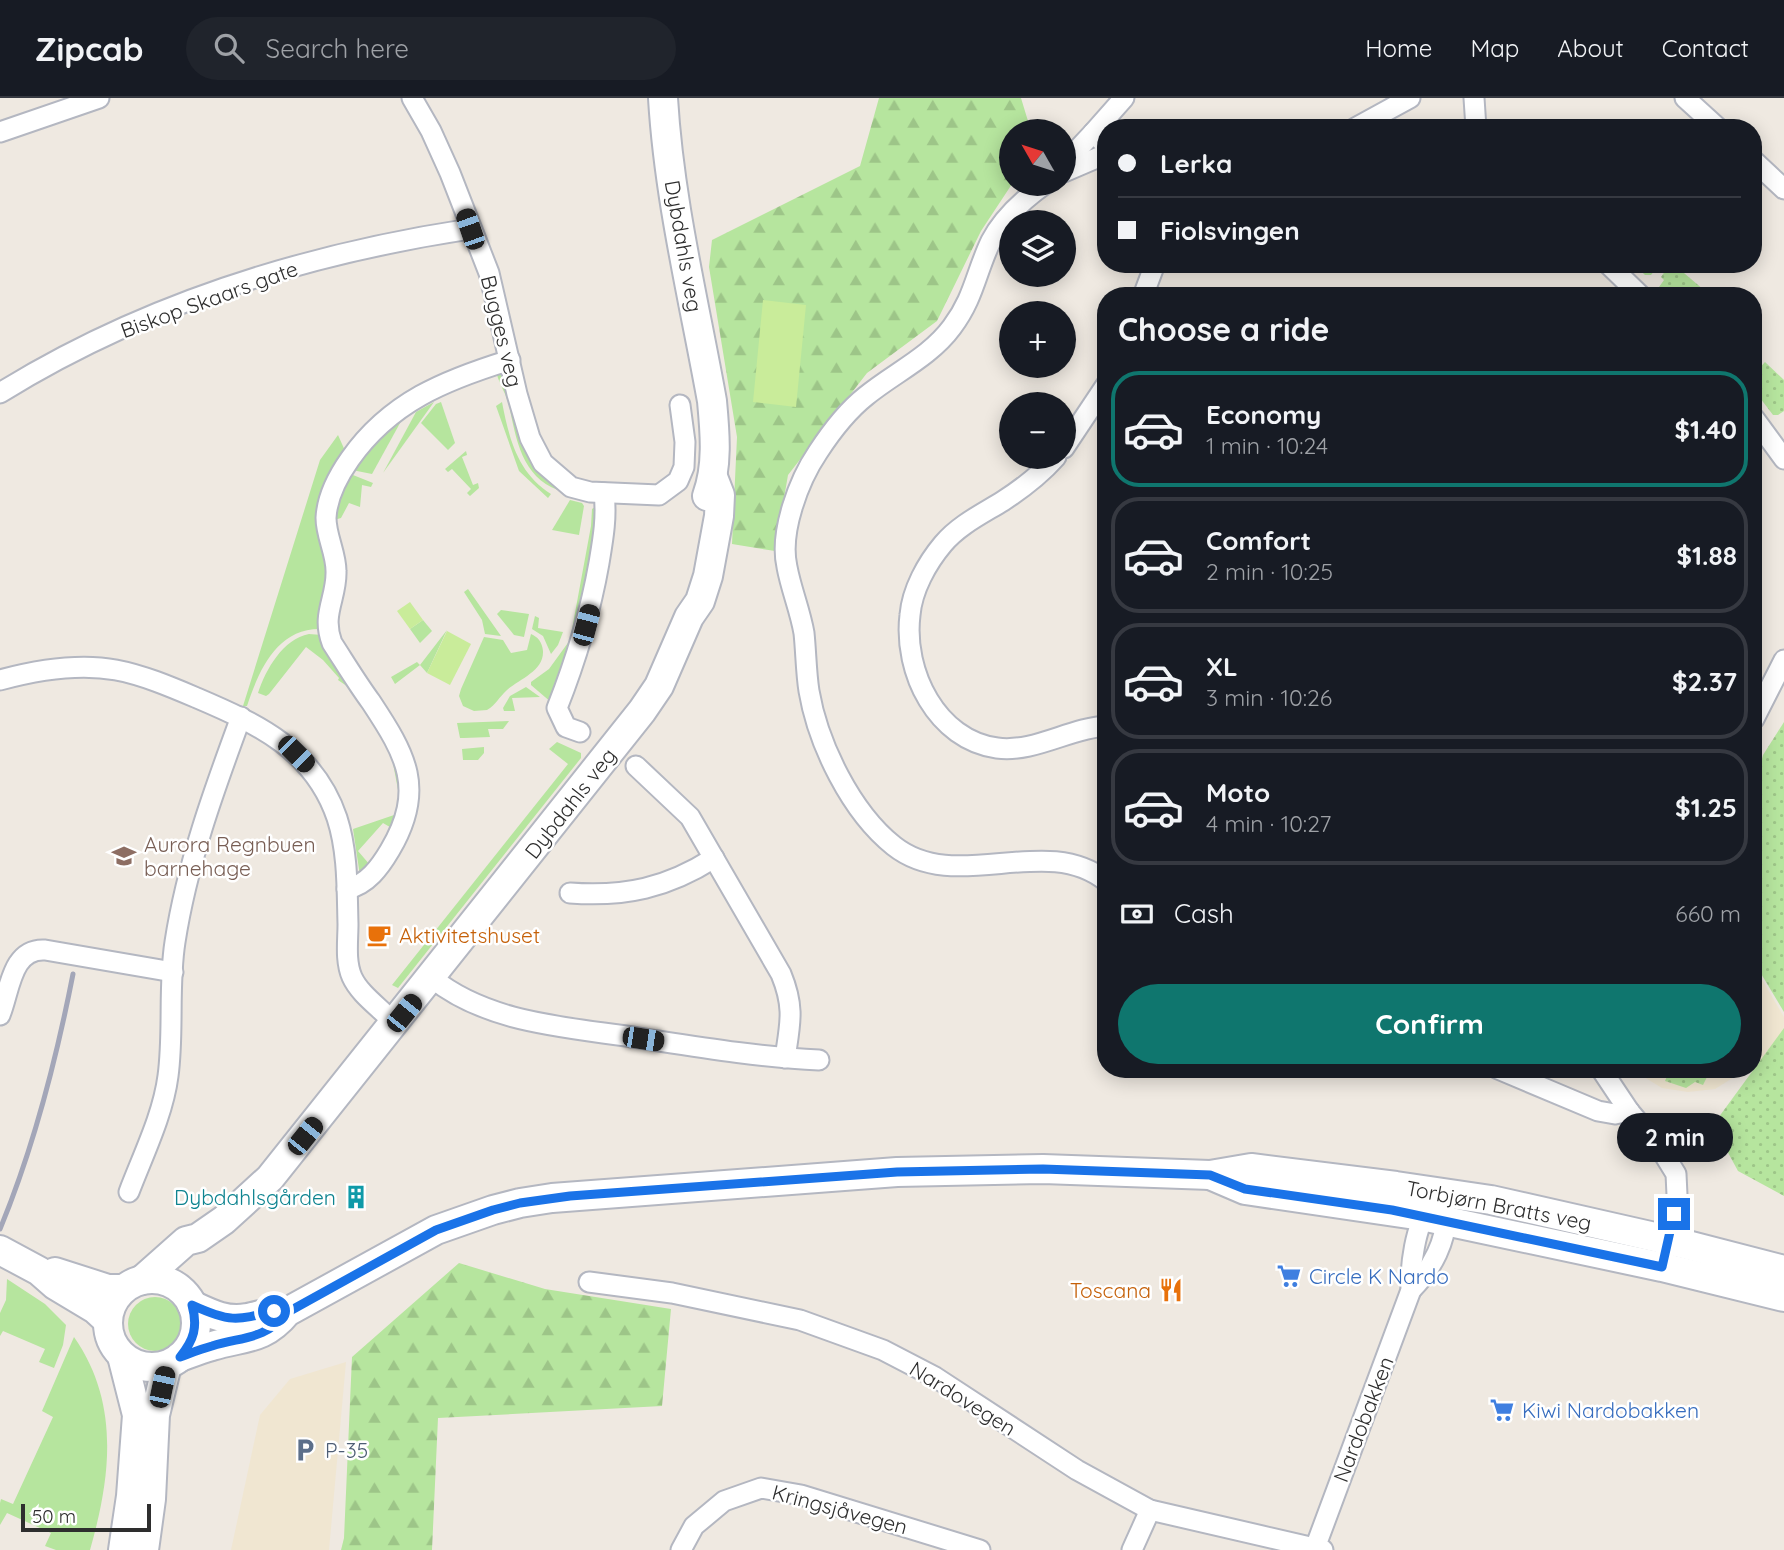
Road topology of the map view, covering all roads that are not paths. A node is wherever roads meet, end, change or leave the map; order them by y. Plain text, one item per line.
1 (99, 98) edge
2 (412, 98) edge
3 (663, 98) edge
4 (1124, 98) edge
5 (1410, 98) edge
6 (1474, 98) edge
7 (1685, 98) edge
8 (1112, 119) edge
9 (1372, 119) edge
10 (1475, 119) edge
11 (1708, 119) edge
12 (0, 132) edge
13 (1097, 141) edge
14 (1076, 156) edge
15 (1097, 158) edge
16 (1076, 167) edge
17 (1762, 168) edge
18 (1784, 189) edge
19 (1031, 196) edge
20 (470, 229) junction
21 (1617, 273) edge
22 (1631, 287) edge
23 (510, 360) junction
24 (0, 393) edge
25 (1097, 398) edge
26 (680, 405) dead end
27 (1762, 429) edge
28 (1076, 430) edge
29 (1784, 460) edge
30 (1044, 469) edge
31 (604, 493) junction
32 (1784, 660) edge
33 (0, 680) edge
34 (1762, 703) edge
35 (241, 717) junction
36 (1097, 727) edge
37 (580, 732) dead end
38 (636, 766) dead end
39 (714, 858) junction
40 (1097, 876) edge
41 (347, 889) junction
42 (570, 893) dead end
43 (173, 972) junction
44 (432, 978) junction
45 (0, 1015) edge
46 (395, 1024) junction
47 (785, 1059) junction
48 (819, 1060) dead end
49 (1519, 1078) edge
50 (1607, 1078) edge
51 (1629, 1111) junction
52 (1210, 1175) junction
53 (129, 1192) dead end
54 (1443, 1193) junction
55 (1434, 1219) junction
56 (198, 1238) junction
57 (1665, 1253) junction
58 (18, 1260) edge
59 (1784, 1270) edge
60 (589, 1282) dead end
61 (133, 1284) junction
62 (184, 1295) junction
63 (1784, 1297) edge
64 (288, 1312) junction
65 (107, 1320) junction
66 (122, 1356) junction
67 (173, 1361) junction
68 (1150, 1510) junction
69 (1319, 1549) edge
70 (123, 1550) edge
71 (144, 1550) edge
72 (681, 1550) edge
73 (980, 1550) edge
74 (1132, 1550) edge

1 - 12 street
2 - 20 street, Bugges veg
3 - 44 main road, Dybdahls veg
4 - 8 street
5 - 9 street
6 - 10 street
7 - 11 street
13 - 14 street
15 - 16 street
17 - 18 street
19 - 40 street
20 - 23 street, Bugges veg
20 - 24 street, Biskop Skaars gate
21 - 22 street
23 - 31 street, Bugges veg
23 - 41 street
25 - 28 street
26 - 31 street, Bugges veg
27 - 29 street
30 - 36 street
31 - 37 street
32 - 34 street
33 - 35 street
35 - 41 street
35 - 43 street
38 - 39 street, Dybdahls veg
39 - 42 street
39 - 47 street, Dybdahls veg
41 - 46 street
43 - 45 street
43 - 53 street
44 - 46 main road, Dybdahls veg
44 - 47 street
46 - 56 main road, Dybdahls veg
47 - 48 street
49 - 51 street
50 - 51 street
51 - 57 street
52 - 54 main road, Torbjørn Bratts veg
52 - 55 main road, Torbjørn Bratts veg
52 - 64 main road, Torbjørn Bratts veg
54 - 55 street, Nardobakken
54 - 57 main road, Torbjørn Bratts veg
55 - 57 main road, Torbjørn Bratts veg
55 - 69 street, Nardobakken
56 - 61 main road, Dybdahls veg
56 - 62 main road, Dybdahls veg
57 - 59 main road, Torbjørn Bratts veg
57 - 63 main road, Torbjørn Bratts veg
58 - 61 main road
58 - 65 main road
60 - 68 street, Nardovegen
61 - 62 main road
61 - 65 main road
62 - 64 main road, Torbjørn Bratts veg
62 - 67 main road
64 - 67 main road, Torbjørn Bratts veg
65 - 66 main road
66 - 67 main road
66 - 70 main road
67 - 71 main road
68 - 69 street, Nardovegen
68 - 74 street
72 - 73 street, Kringsjåvegen

